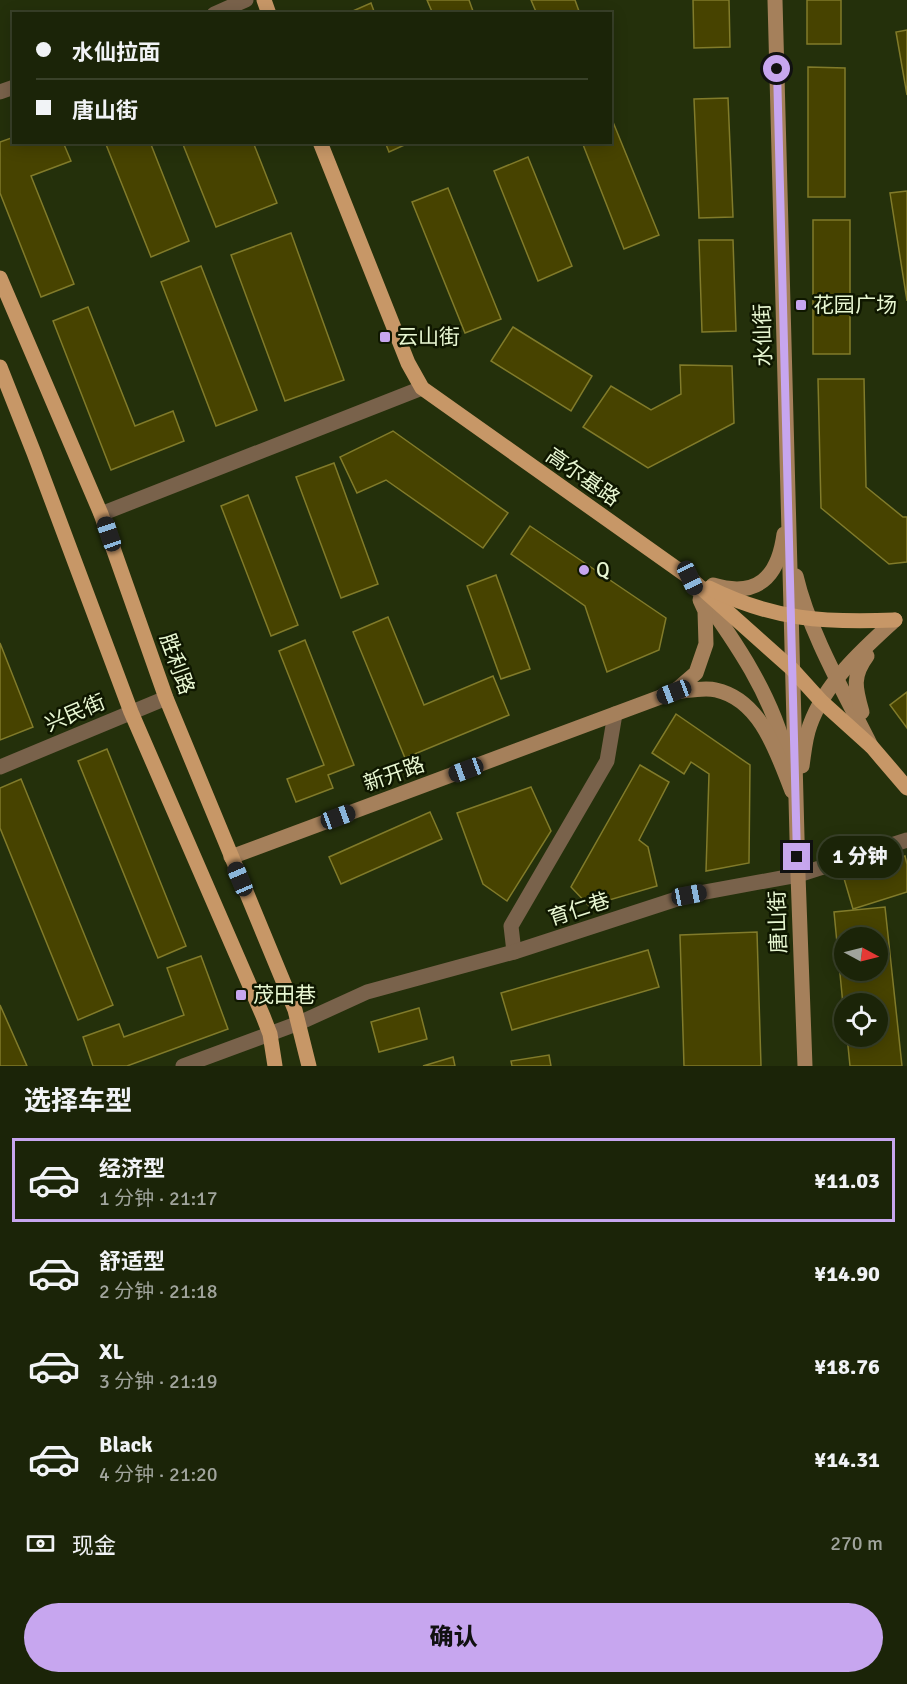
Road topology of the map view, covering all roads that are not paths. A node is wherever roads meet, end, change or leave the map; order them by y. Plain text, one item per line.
1 (246, 0) edge
2 (775, 0) edge
3 (219, 12) edge
4 (321, 144) edge
5 (0, 278) edge
6 (0, 367) edge
7 (422, 388) junction
8 (788, 508) junction
9 (101, 514) junction
10 (690, 578) junction
11 (791, 616) junction
12 (811, 619) junction
13 (901, 619) edge
14 (792, 669) junction
15 (837, 680) junction
16 (674, 692) junction
17 (166, 698) junction
18 (821, 701) junction
19 (131, 712) junction
20 (615, 714) junction
21 (872, 747) junction
22 (0, 767) edge
23 (907, 788) edge
24 (796, 802) junction
25 (907, 840) edge
26 (231, 857) junction
27 (798, 875) junction
28 (514, 952) junction
29 (298, 1023) junction
30 (270, 1034) junction
31 (183, 1066) edge
32 (274, 1066) edge
33 (309, 1066) edge
34 (805, 1066) edge

1 - 3 street
2 - 8 main road, 水仙街
4 - 7 main road, 高尔基路
5 - 9 main road, 胜利路
6 - 19 main road
7 - 9 street
7 - 10 main road, 高尔基路
8 - 10 main road
8 - 11 main road, 水仙街
8 - 12 main road
9 - 17 main road, 胜利路
10 - 11 main road
10 - 14 main road, 高尔基路
10 - 16 main road
10 - 24 main road
11 - 12 main road
11 - 14 main road, 水仙街
12 - 13 main road
12 - 15 main road
13 - 15 main road
13 - 21 main road
14 - 18 main road, 高尔基路
14 - 24 main road, 唐山街
15 - 18 main road
15 - 21 main road
16 - 20 main road, 新开路
16 - 24 main road
17 - 19 street, 兴民街
17 - 26 main road, 胜利路
18 - 21 main road, 高尔基路
18 - 24 main road
19 - 22 street, 兴民街
19 - 30 main road
20 - 26 main road, 新开路
20 - 28 street
21 - 23 main road, 高尔基路
24 - 27 main road, 唐山街
25 - 27 street, 育仁巷
26 - 29 main road, 胜利路
27 - 28 street, 育仁巷
27 - 34 main road, 唐山街
28 - 29 street, 育仁巷
29 - 30 street, 育仁巷
29 - 33 main road, 胜利路
30 - 31 street
30 - 32 main road

